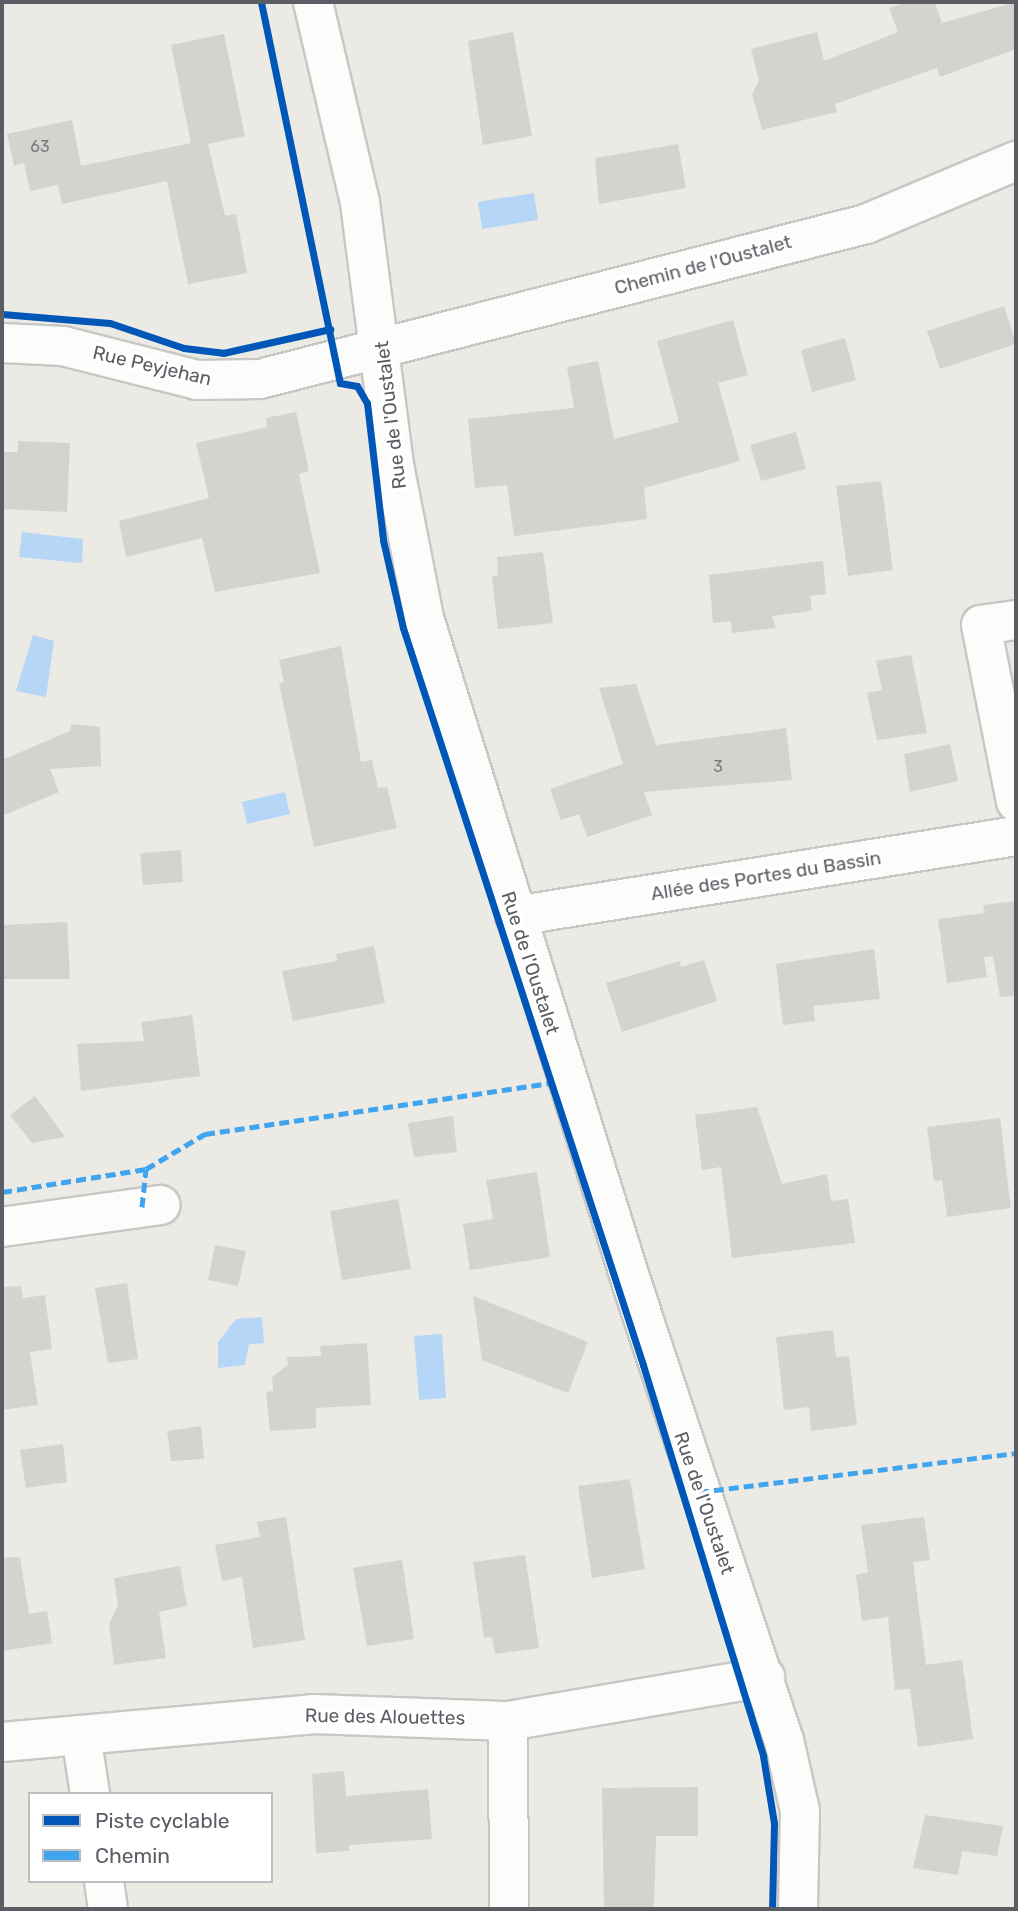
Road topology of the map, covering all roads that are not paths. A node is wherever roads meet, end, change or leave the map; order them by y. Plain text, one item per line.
1 (313, 2) edge
2 (1016, 161) edge
3 (2, 343) edge
4 (383, 350) junction
5 (1016, 620) edge
6 (1016, 802) edge
7 (1016, 836) edge
8 (515, 916) junction
9 (160, 1205) dead end
10 (2, 1227) edge
11 (765, 1677) junction
12 (509, 1721) junction
13 (81, 1735) junction
14 (2, 1742) edge
15 (90, 1792) edge
16 (104, 1883) edge
17 (108, 1909) edge
18 (509, 1909) edge
19 (798, 1909) edge

1 - 4 street, Rue de l'Oustalet
2 - 4 street, Chemin de l'Oustalet
3 - 4 street, Rue Peyjehan
4 - 8 street, Rue de l'Oustalet
5 - 6 street
7 - 8 street, Allée des Portes du Bassin
8 - 11 street, Rue de l'Oustalet
9 - 10 street
11 - 12 street, Rue des Alouettes
11 - 19 street, Rue de l'Oustalet
12 - 13 street, Rue des Alouettes
12 - 18 street
13 - 14 street, Rue des Alouettes
13 - 15 street
16 - 17 street

